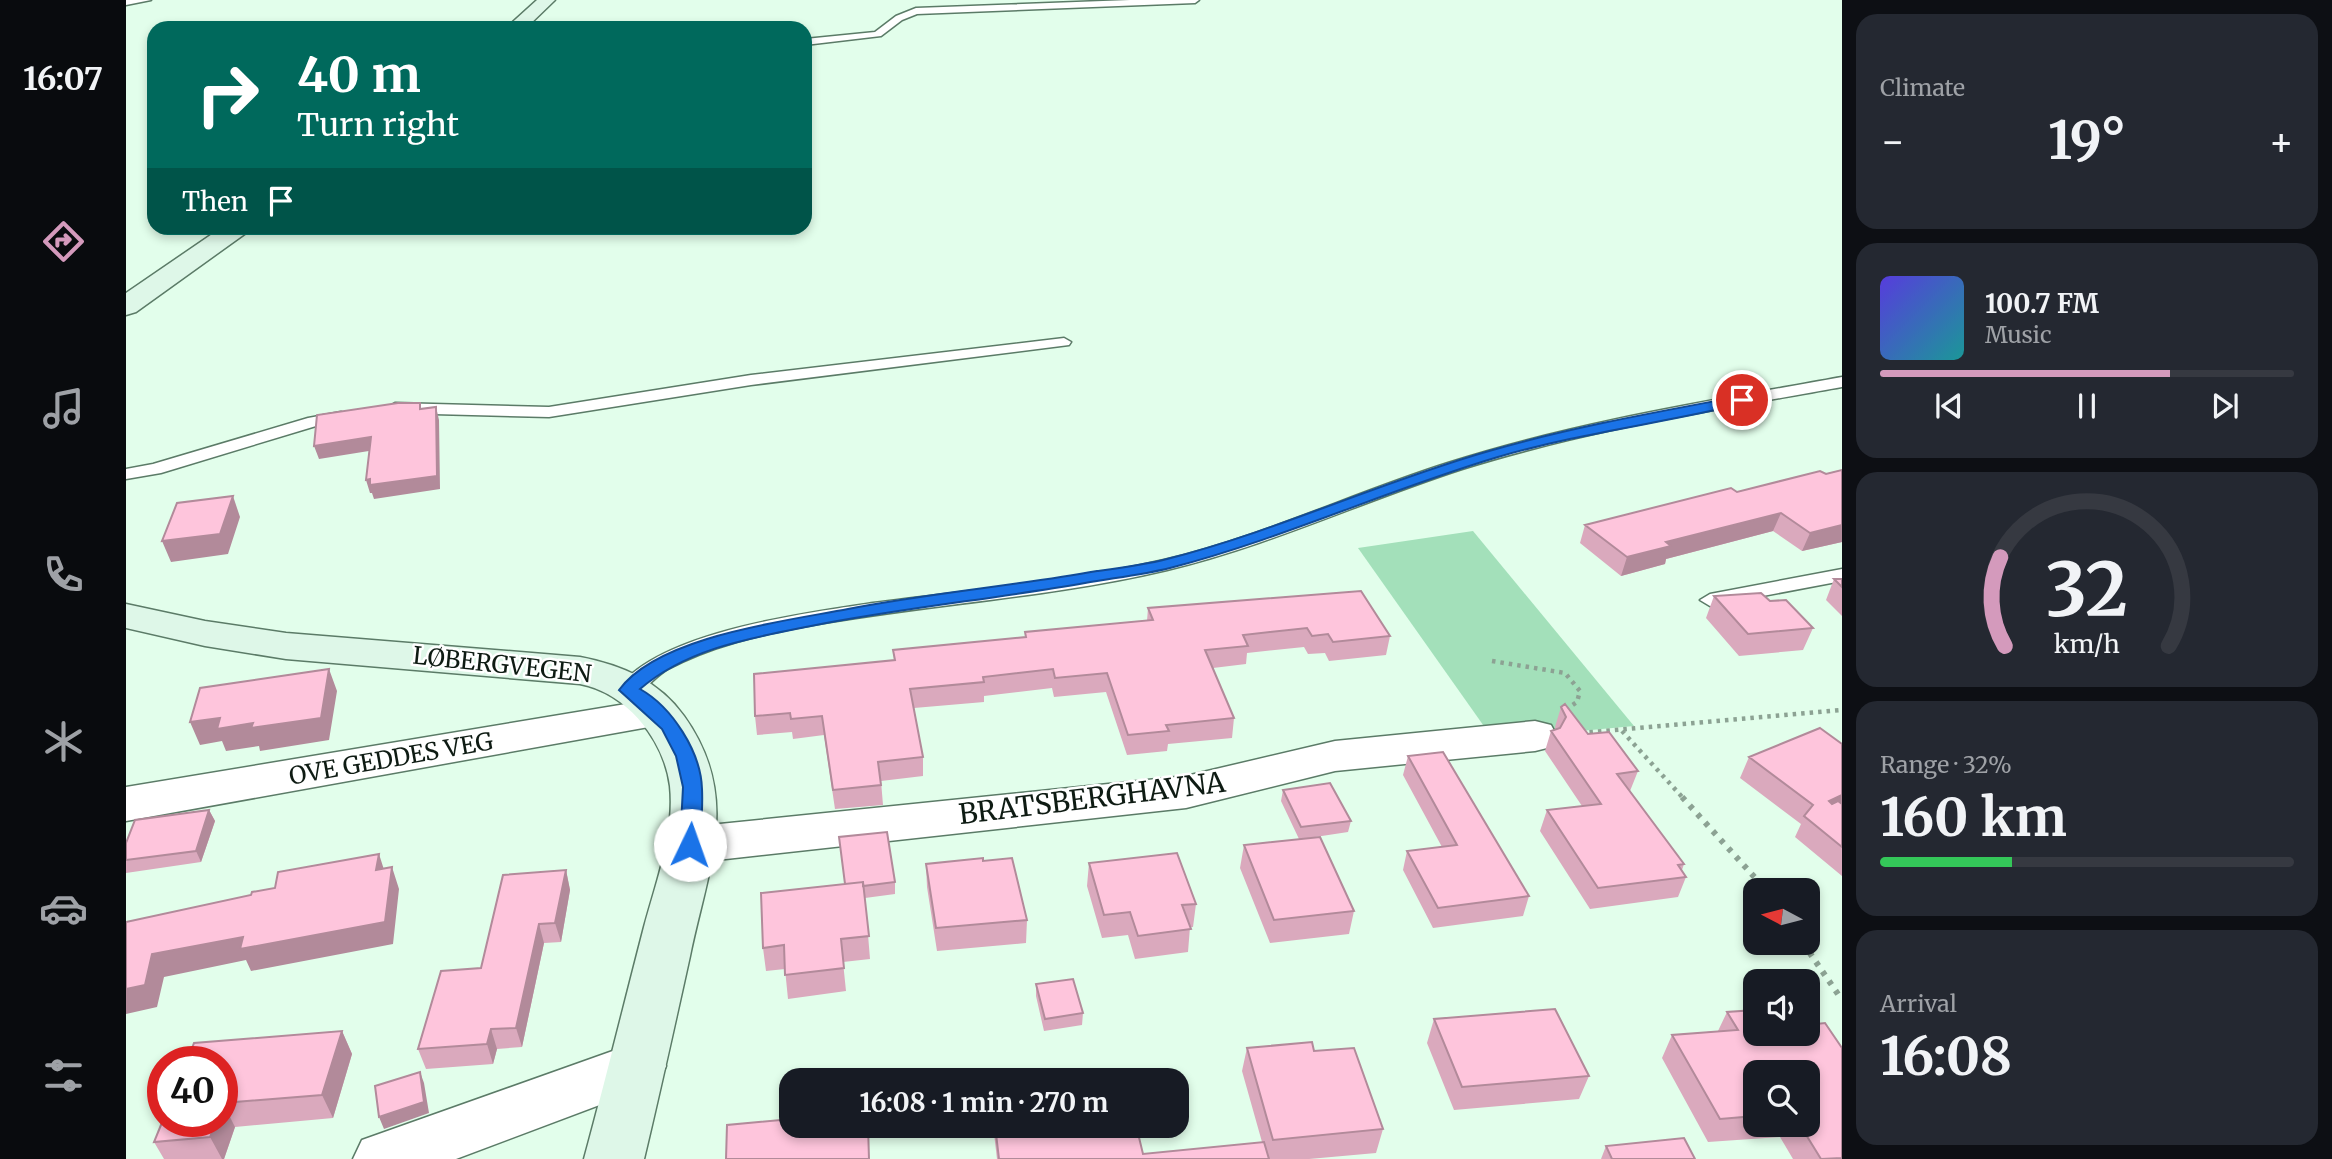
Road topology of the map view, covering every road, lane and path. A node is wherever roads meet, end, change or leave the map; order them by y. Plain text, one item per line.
1 (147, 0) edge
2 (547, 0) edge
3 (1195, 0) edge
4 (126, 2) edge
5 (523, 21) edge
6 (812, 41) edge
7 (227, 235) edge
8 (126, 306) edge
9 (1064, 342) dead end
10 (1842, 382) edge
11 (376, 411) edge
12 (351, 415) edge
13 (126, 474) edge
14 (1842, 575) edge
15 (1710, 600) dead end
16 (126, 616) edge
17 (1492, 662) dead end
18 (642, 701) junction
19 (1842, 710) edge
20 (1622, 730) junction
21 (1535, 736) junction
22 (126, 804) edge
23 (690, 845) junction
24 (1755, 878) edge
25 (1812, 956) edge
26 (1842, 1000) edge
27 (638, 1066) junction
28 (383, 1159) edge
29 (614, 1159) edge

1 - 4 lane
2 - 5 street
3 - 6 lane
7 - 8 street
9 - 11 lane
10 - 18 lane
12 - 13 lane
14 - 15 lane
16 - 18 street, LØBERGVEGEN
17 - 21 path
18 - 22 street, OVE GEDDES VEG
18 - 23 street, LØBERGVEGEN
19 - 20 path
20 - 21 path
20 - 24 path
21 - 23 street, BRATSBERGHAVNA
23 - 27 street, LØBERGVEGEN
25 - 26 path
27 - 28 street
27 - 29 street, LØBERGVEGEN

